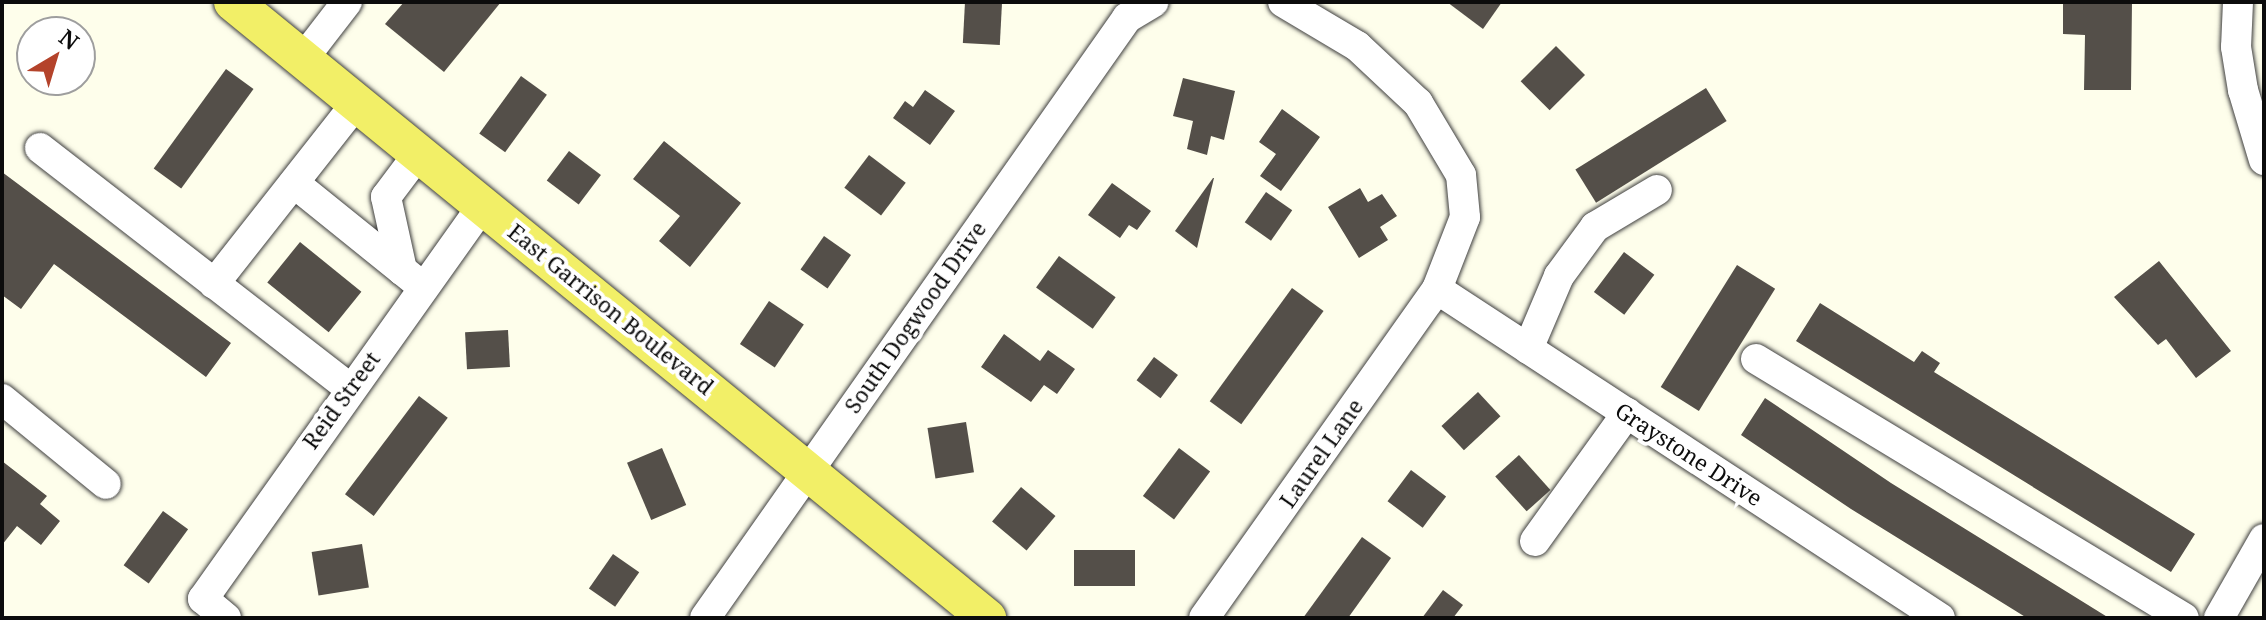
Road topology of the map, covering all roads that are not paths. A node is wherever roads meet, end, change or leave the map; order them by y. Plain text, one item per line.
1 (347, 2) edge
2 (1154, 2) edge
3 (1283, 2) edge
4 (2238, 2) edge
5 (238, 4) edge
6 (1117, 10) edge
7 (303, 59) junction
8 (357, 102) junction
9 (40, 148) dead end
10 (419, 153) junction
11 (2264, 160) edge
12 (294, 183) junction
13 (1657, 190) dead end
14 (483, 205) junction
15 (412, 279) junction
16 (214, 284) junction
17 (1437, 289) junction
18 (1528, 349) junction
19 (1756, 359) dead end
20 (349, 388) junction
21 (2, 399) edge
22 (1627, 413) junction
23 (808, 469) junction
24 (106, 484) dead end
25 (2264, 539) edge
26 (1535, 541) dead end
27 (214, 608) edge
28 (705, 618) edge
29 (987, 618) edge
30 (1204, 618) edge
31 (1940, 618) edge
32 (2184, 618) edge
33 (2219, 618) edge

1 - 7 street
2 - 6 street
3 - 17 street, Laurel Lane
4 - 11 street
5 - 7 main road, East Garrison Boulevard
6 - 23 street, South Dogwood Drive
7 - 8 main road, East Garrison Boulevard
8 - 10 main road, East Garrison Boulevard
8 - 12 street
9 - 16 street
10 - 14 main road, East Garrison Boulevard
10 - 15 street
12 - 15 street
12 - 16 street
13 - 18 street
14 - 15 street, Reid Street
14 - 23 main road, East Garrison Boulevard
15 - 20 street, Reid Street
16 - 20 street
17 - 18 street, Graystone Drive
17 - 30 street, Laurel Lane
18 - 22 street, Graystone Drive
19 - 32 street
20 - 27 street, Reid Street
21 - 24 street
22 - 26 street
22 - 31 street, Graystone Drive
23 - 28 street, South Dogwood Drive
23 - 29 main road, East Garrison Boulevard
25 - 33 street

